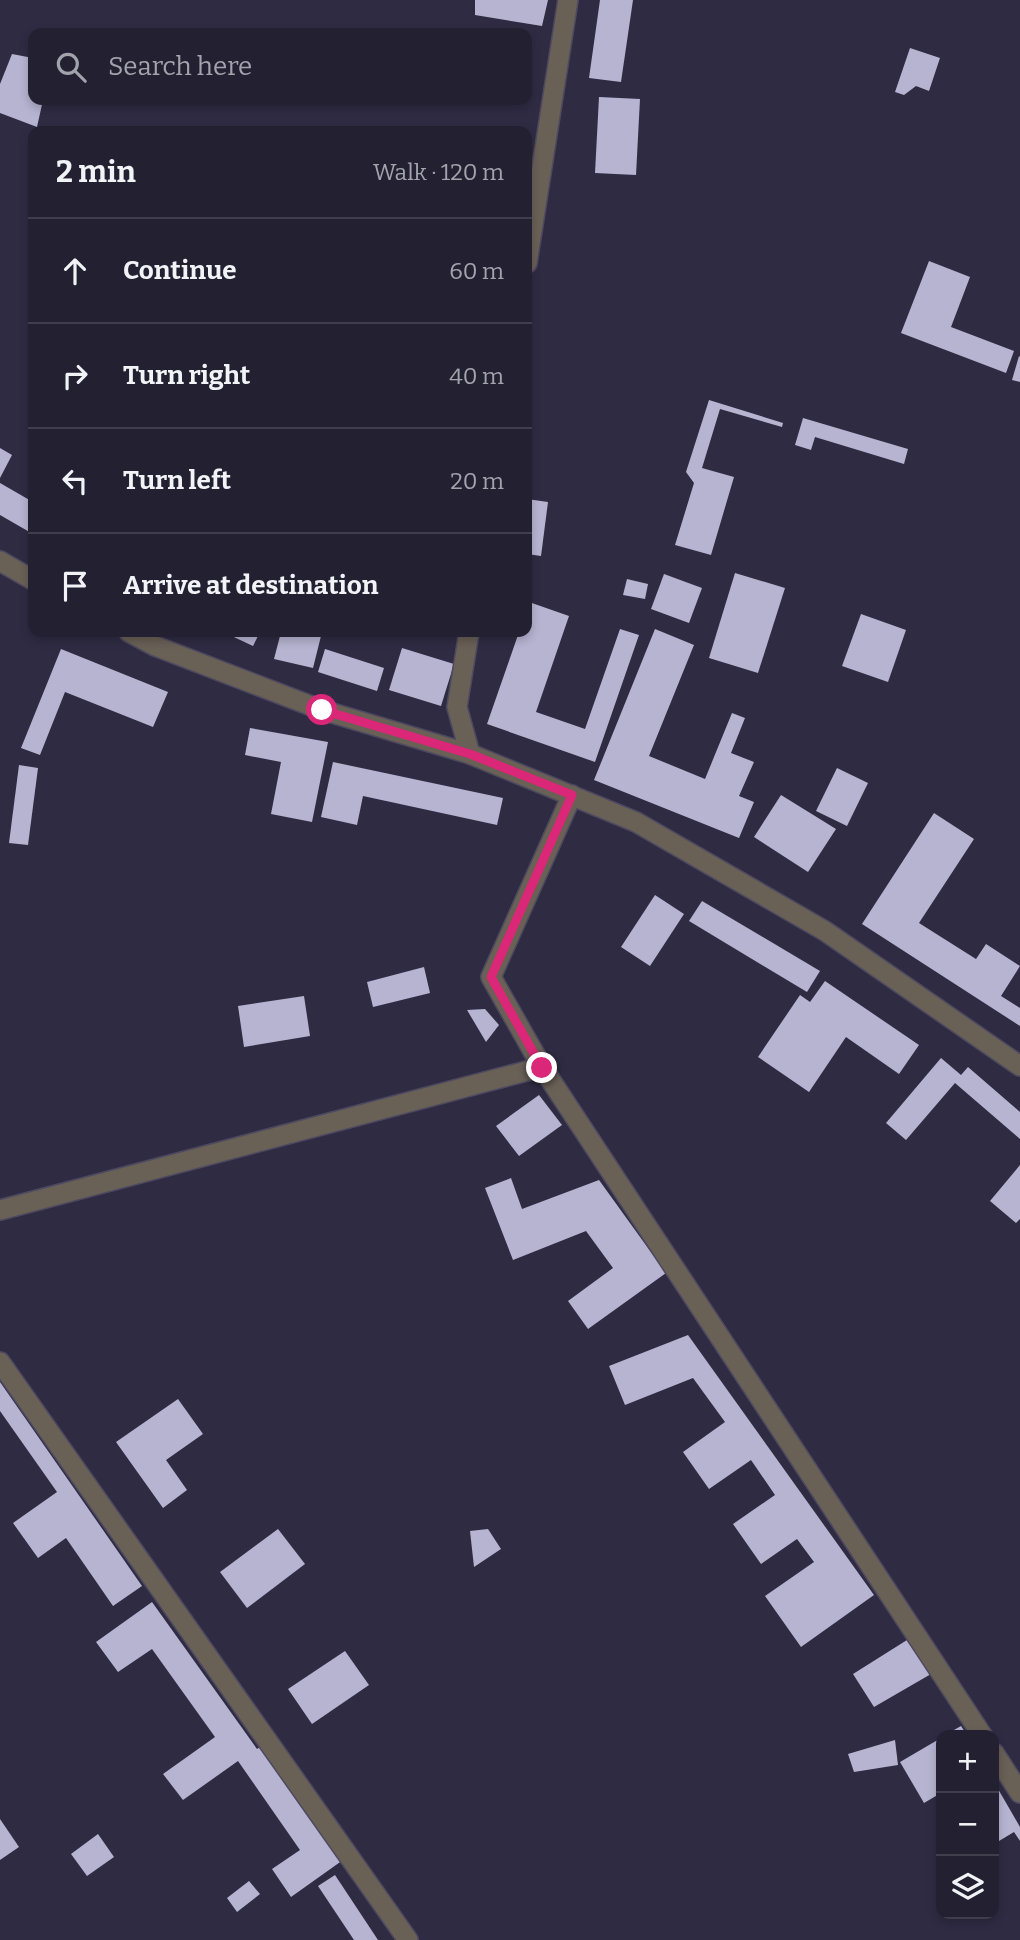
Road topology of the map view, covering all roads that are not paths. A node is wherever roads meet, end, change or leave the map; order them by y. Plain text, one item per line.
1 (568, 0) edge
2 (532, 231) edge
3 (0, 561) edge
4 (28, 577) edge
5 (138, 637) edge
6 (468, 637) edge
7 (470, 754) junction
8 (572, 795) junction
9 (1020, 1066) edge
10 (542, 1068) junction
11 (0, 1210) edge
12 (0, 1362) edge
13 (979, 1730) edge
14 (999, 1762) edge
15 (1020, 1793) edge
16 (408, 1940) edge

1 - 2 street
3 - 4 street
5 - 7 street
6 - 7 street
7 - 8 street
8 - 9 street
8 - 10 street
10 - 11 street
10 - 13 street
12 - 16 street
14 - 15 street

